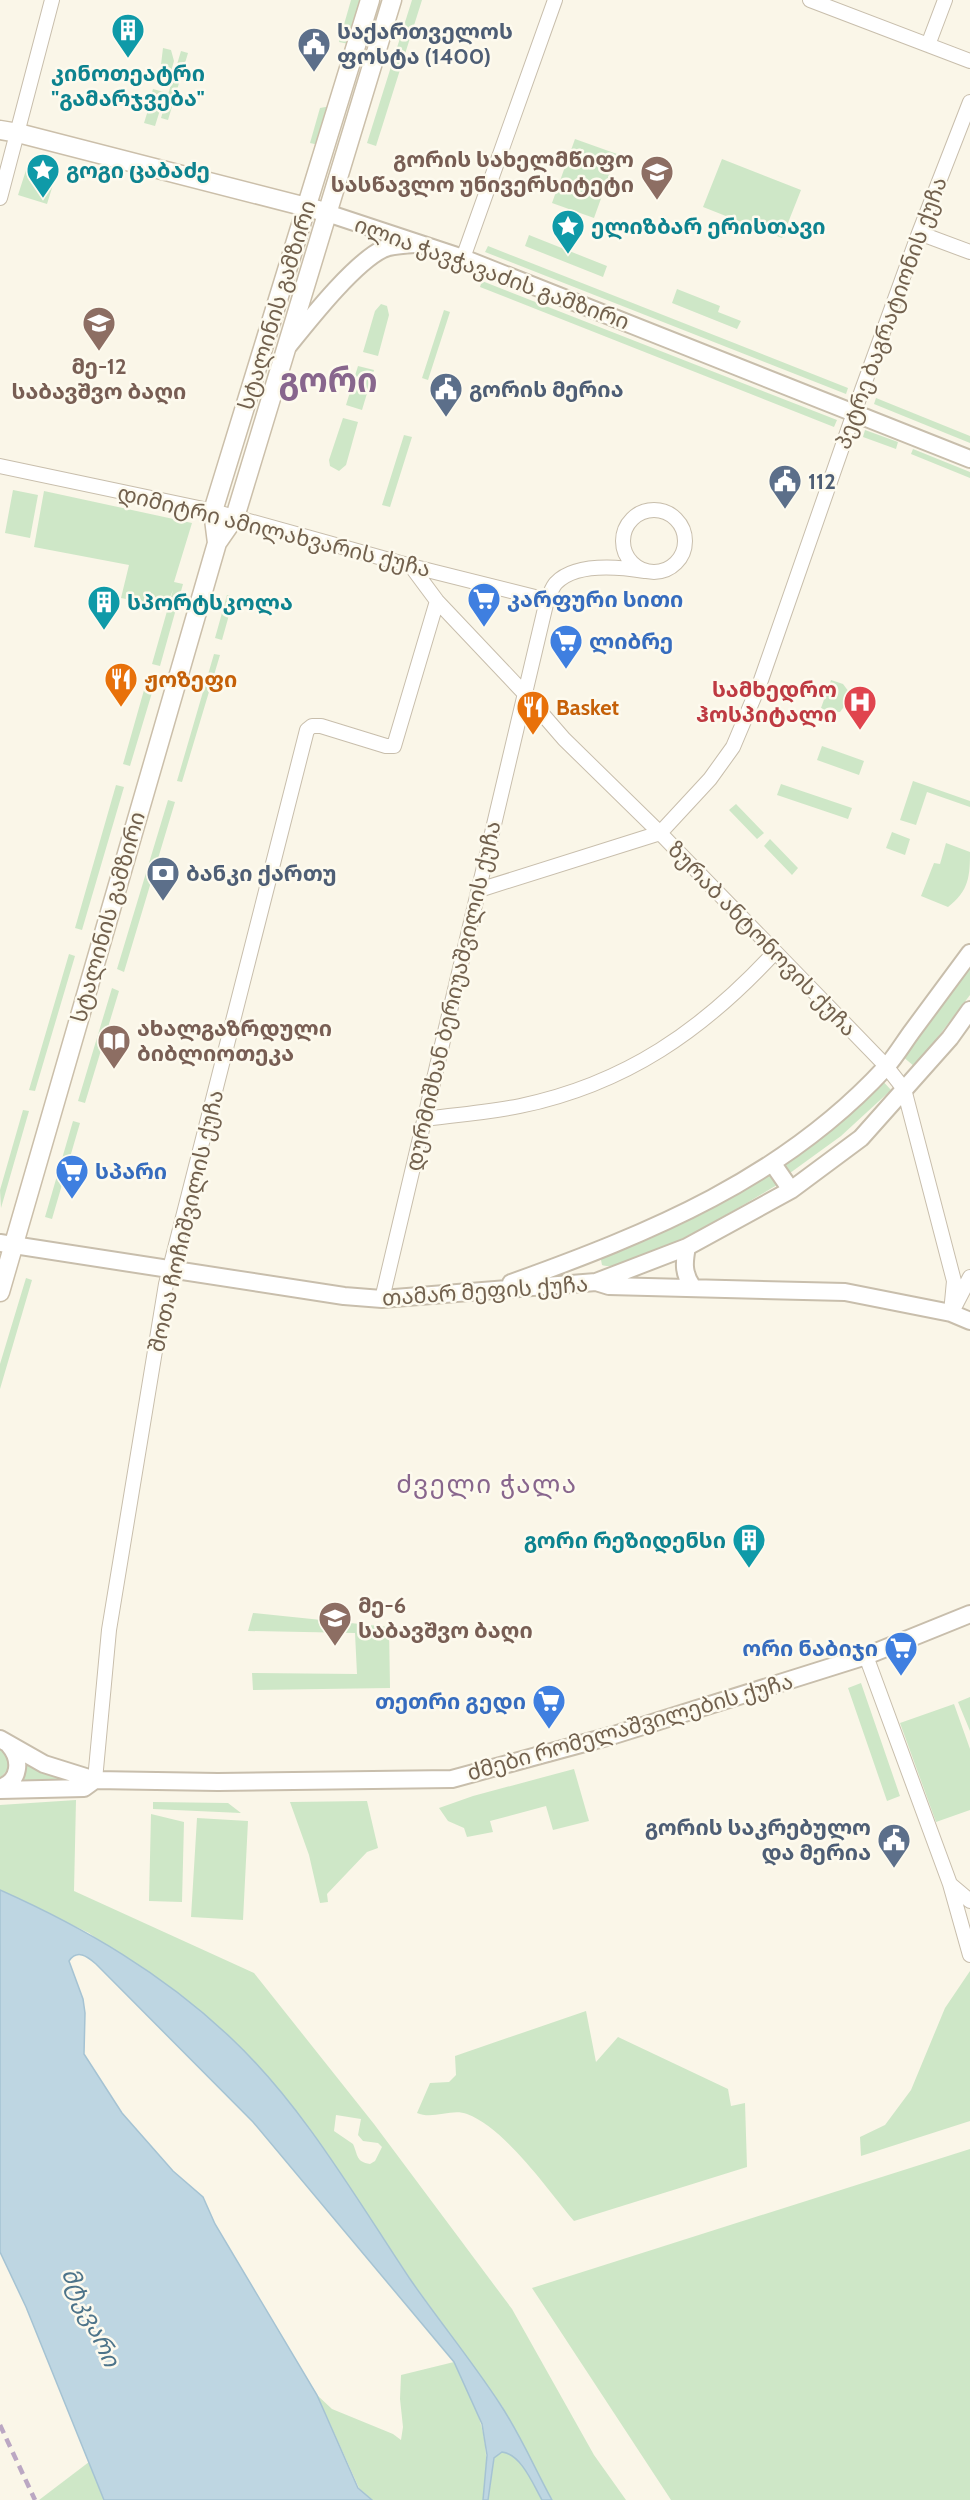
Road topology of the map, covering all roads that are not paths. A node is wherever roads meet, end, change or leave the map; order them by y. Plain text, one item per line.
1 (52, 0) edge
2 (370, 0) edge
3 (392, 0) edge
4 (555, 0) edge
5 (810, 0) edge
6 (945, 0) edge
7 (928, 45) junction
8 (970, 61) edge
9 (970, 102) edge
10 (0, 130) edge
11 (18, 133) junction
12 (0, 198) edge
13 (307, 207) junction
14 (327, 213) junction
15 (919, 233) junction
16 (421, 244) junction
17 (970, 252) edge
18 (463, 258) junction
19 (289, 345) junction
20 (855, 411) junction
21 (970, 459) edge
22 (0, 466) edge
23 (213, 511) junction
24 (235, 517) junction
25 (217, 543) junction
26 (624, 549) junction
27 (411, 566) junction
28 (611, 566) junction
29 (645, 571) junction
30 (547, 600) junction
31 (437, 601) junction
32 (525, 694) junction
33 (660, 832) junction
34 (478, 890) junction
35 (775, 952) junction
36 (970, 953) edge
37 (970, 1010) edge
38 (886, 1066) junction
39 (904, 1089) junction
40 (424, 1119) junction
41 (772, 1164) junction
42 (791, 1190) junction
43 (7, 1245) edge
44 (687, 1247) junction
45 (591, 1254) junction
46 (171, 1269) junction
47 (970, 1277) edge
48 (596, 1282) junction
49 (692, 1286) junction
50 (490, 1291) junction
51 (0, 1292) edge
52 (382, 1299) junction
53 (951, 1313) junction
54 (970, 1321) edge
55 (970, 1614) edge
56 (866, 1656) junction
57 (3, 1740) edge
58 (95, 1780) junction
59 (0, 1789) edge
60 (950, 1884) junction
61 (970, 1901) edge
62 (970, 1913) edge
63 (963, 1930) junction
64 (970, 1954) edge

1 - 11 street
2 - 13 main road, სტალინის გამზირი
3 - 14 main road, სტალინის გამზირი
4 - 18 street
5 - 7 street
6 - 7 street
7 - 8 street
9 - 15 street, პეტრე ბაგრატიონის ქუჩა
10 - 11 main road, ილია ჭავჭავაძის გამზირი
11 - 12 street
11 - 13 main road, ილია ჭავჭავაძის გამზირი
13 - 14 main road, ილია ჭავჭავაძის გამზირი
13 - 23 main road, სტალინის გამზირი
14 - 16 street, ილია ჭავჭავაძის გამზირი
14 - 19 main road, სტალინის გამზირი
15 - 17 street
15 - 20 street, პეტრე ბაგრატიონის ქუჩა
16 - 18 street, ილია ჭავჭავაძის გამზირი
16 - 19 street
18 - 20 street, ილია ჭავჭავაძის გამზირი
19 - 24 main road, სტალინის გამზირი
20 - 21 street, ილია ჭავჭავაძის გამზირი
20 - 33 street, პეტრე ბაგრატიონის ქუჩა
22 - 23 street, დიმიტრი ამილახვარის ქუჩა
23 - 24 street, დიმიტრი ამილახვარის ქუჩა
23 - 25 main road, სტალინის გამზირი
24 - 25 main road, სტალინის გამზირი
24 - 27 street, დიმიტრი ამილახვარის ქუჩა
25 - 43 main road, სტალინის გამზირი
26 - 28 street
26 - 29 street
26 - 29 street
27 - 30 street, დიმიტრი ამილახვარის ქუჩა
27 - 31 street, ზურაბ ანტონოვის ქუჩა
28 - 29 street
28 - 30 street
30 - 32 street
31 - 32 street, ზურაბ ანტონოვის ქუჩა
31 - 46 street, შოთა ჩოჩიშვილის ქუჩა
32 - 33 street, ზურაბ ანტონოვის ქუჩა
32 - 34 street, დურმიშხან ბერიუაშვილის ქუჩა
33 - 34 street, პეტრე ბაგრატიონის ქუჩა
33 - 35 street, ზურაბ ანტონოვის ქუჩა
34 - 40 street, დურმიშხან ბერიუაშვილის ქუჩა
35 - 38 street, ზურაბ ანტონოვის ქუჩა
35 - 40 street
36 - 38 street
37 - 39 street
38 - 39 street, ზურაბ ანტონოვის ქუჩა
38 - 41 street
39 - 42 street
39 - 53 street, ზურაბ ანტონოვის ქუჩა
40 - 52 street, დურმიშხან ბერიუაშვილის ქუჩა
41 - 42 street
41 - 45 street
42 - 44 street
43 - 46 street, თამარ მეფის ქუჩა
43 - 51 main road, სტალინის გამზირი
44 - 48 street
44 - 49 street
45 - 48 street
45 - 50 street
46 - 52 street, თამარ მეფის ქუჩა
46 - 58 street, შოთა ჩოჩიშვილის ქუჩა
47 - 53 street
48 - 49 street, თამარ მეფის ქუჩა
48 - 50 street, თამარ მეფის ქუჩა
49 - 53 street, თამარ მეფის ქუჩა
50 - 52 street, თამარ მეფის ქუჩა
53 - 54 street, თამარ მეფის ქუჩა
55 - 56 street, ძმები რომელაშვილების ქუჩა
56 - 58 street, ძმები რომელაშვილების ქუჩა
56 - 60 street
57 - 58 street, ძმები რომელაშვილების ქუჩა
57 - 59 street
58 - 59 street
60 - 61 street
60 - 63 street
62 - 63 street
63 - 64 street

